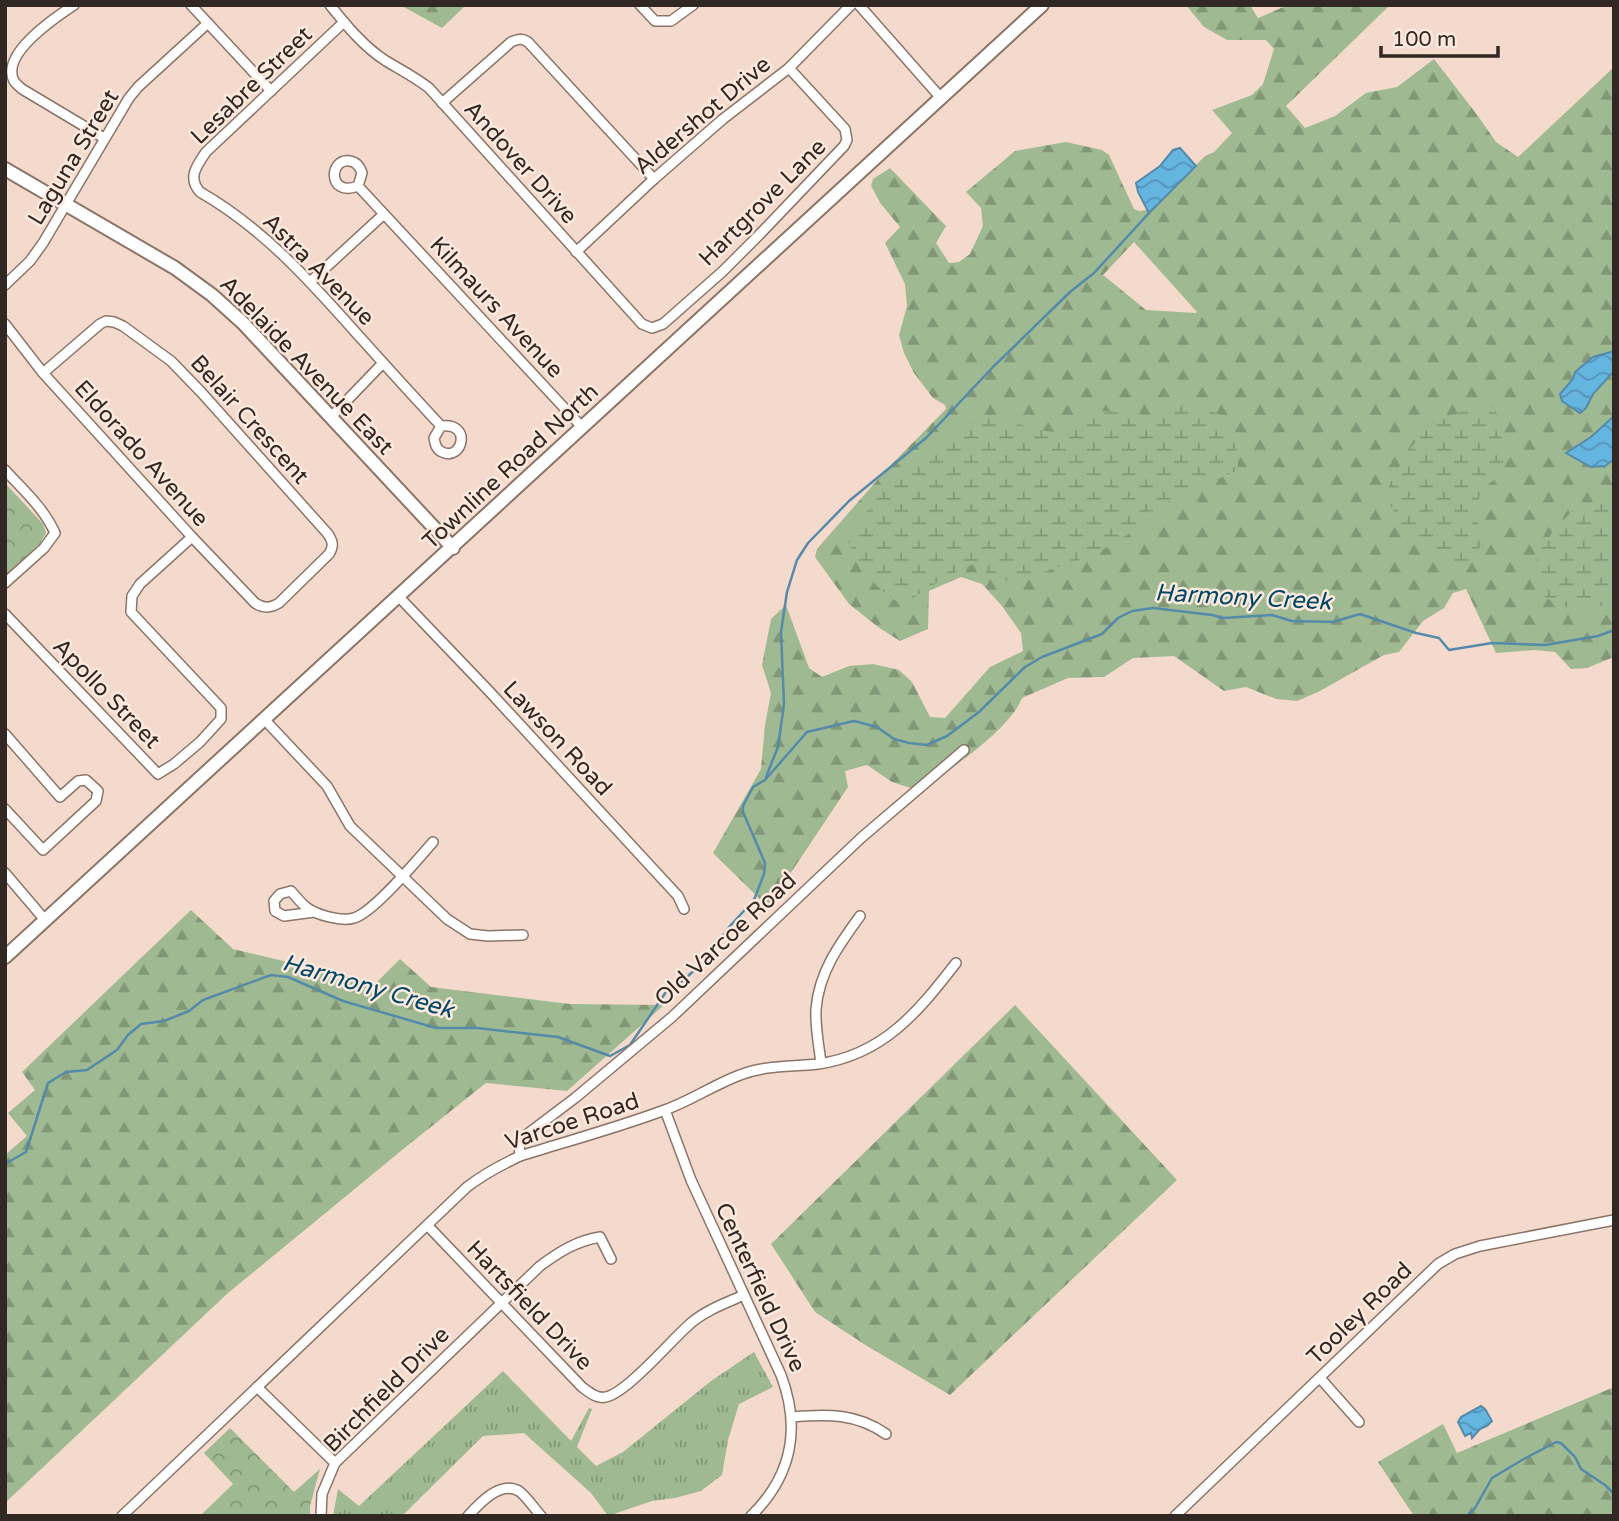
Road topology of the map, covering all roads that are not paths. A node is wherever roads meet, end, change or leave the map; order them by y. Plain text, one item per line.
1 (74, 5) edge
2 (191, 5) edge
3 (330, 5) edge
4 (640, 5) edge
5 (692, 5) edge
6 (851, 5) edge
7 (859, 5) edge
8 (1042, 5) edge
9 (344, 22) junction
10 (208, 23) junction
11 (789, 68) junction
12 (271, 91) junction
13 (941, 98) junction
14 (442, 103) junction
15 (104, 138) junction
16 (5, 169) edge
17 (654, 178) junction
18 (193, 179) joint
19 (358, 186) dead end
20 (66, 205) junction
21 (384, 214) junction
22 (576, 252) junction
23 (310, 282) junction
24 (5, 285) edge
25 (5, 324) edge
26 (663, 324) joint
27 (383, 363) junction
28 (43, 373) junction
29 (331, 417) junction
30 (441, 426) dead end
31 (582, 427) junction
32 (5, 470) edge
33 (192, 537) junction
34 (453, 548) junction
35 (5, 583) edge
36 (399, 597) junction
37 (256, 603) joint
38 (5, 614) edge
39 (264, 719) junction
40 (5, 734) edge
41 (964, 750) dead end
42 (5, 809) edge
43 (433, 842) dead end
44 (5, 873) edge
45 (401, 876) junction
46 (684, 909) dead end
47 (314, 912) dead end
48 (860, 916) dead end
49 (45, 920) junction
50 (523, 935) dead end
51 (5, 957) edge
52 (956, 963) dead end
53 (821, 1063) junction
54 (665, 1110) junction
55 (520, 1156) junction
56 (1614, 1220) edge
57 (428, 1226) junction
58 (611, 1259) dead end
59 (744, 1295) junction
60 (501, 1303) junction
61 (1320, 1378) junction
62 (257, 1387) junction
63 (792, 1417) junction
64 (1359, 1422) dead end
65 (886, 1434) dead end
66 (335, 1463) junction
67 (122, 1516) edge
68 (321, 1516) edge
69 (468, 1516) edge
70 (541, 1516) edge
71 (751, 1516) edge
72 (1175, 1516) edge

1 - 15 street
2 - 10 street
3 - 9 street, Andover Drive
4 - 5 street
6 - 11 street, Aldershot Drive
7 - 13 street
8 - 13 main road, Townline Road North
9 - 12 street, Lesabre Street
9 - 14 street, Andover Drive
10 - 12 street
10 - 15 street, Laguna Street
11 - 17 street, Aldershot Drive
11 - 26 street, Hartgrove Lane
12 - 18 street, Lesabre Street
13 - 31 main road, Townline Road North
14 - 17 street
14 - 22 street, Andover Drive
15 - 20 street, Laguna Street
16 - 20 main road, Adelaide Avenue East
17 - 22 street, Aldershot Drive
18 - 23 street, Astra Avenue
19 - 21 street, Kilmaurs Avenue
20 - 24 street, Laguna Street
20 - 29 main road, Adelaide Avenue East
21 - 23 street
21 - 31 street, Kilmaurs Avenue
22 - 26 street, Andover Drive
23 - 27 street, Astra Avenue
25 - 28 street, Eldorado Avenue
27 - 29 street
27 - 30 street, Astra Avenue
28 - 33 street, Eldorado Avenue
28 - 37 street, Belair Crescent
29 - 34 main road, Adelaide Avenue East
31 - 34 main road, Townline Road North
32 - 35 street
33 - 37 street, Eldorado Avenue
33 - 38 street, Apollo Street
34 - 36 main road, Townline Road North
36 - 39 main road, Townline Road North
36 - 46 street, Lawson Road
39 - 45 street
39 - 49 main road, Townline Road North
40 - 42 street
41 - 55 street, Old Varcoe Road
43 - 45 street
44 - 49 street
45 - 47 street
45 - 50 street
48 - 53 street
49 - 51 main road, Townline Road North
52 - 53 street, Varcoe Road
53 - 54 street, Varcoe Road
54 - 55 street, Varcoe Road
54 - 59 street, Centerfield Drive
55 - 57 street, Varcoe Road
56 - 61 street, Tooley Road
57 - 60 street, Hartsfield Drive
57 - 62 street, Varcoe Road
58 - 60 street, Birchfield Drive
59 - 60 street, Hartsfield Drive
59 - 63 street, Centerfield Drive
60 - 66 street, Birchfield Drive
61 - 64 street
61 - 72 street, Tooley Road
62 - 66 street
62 - 67 street, Varcoe Road
63 - 65 street
63 - 71 street, Centerfield Drive
66 - 68 street, Birchfield Drive
69 - 70 street

